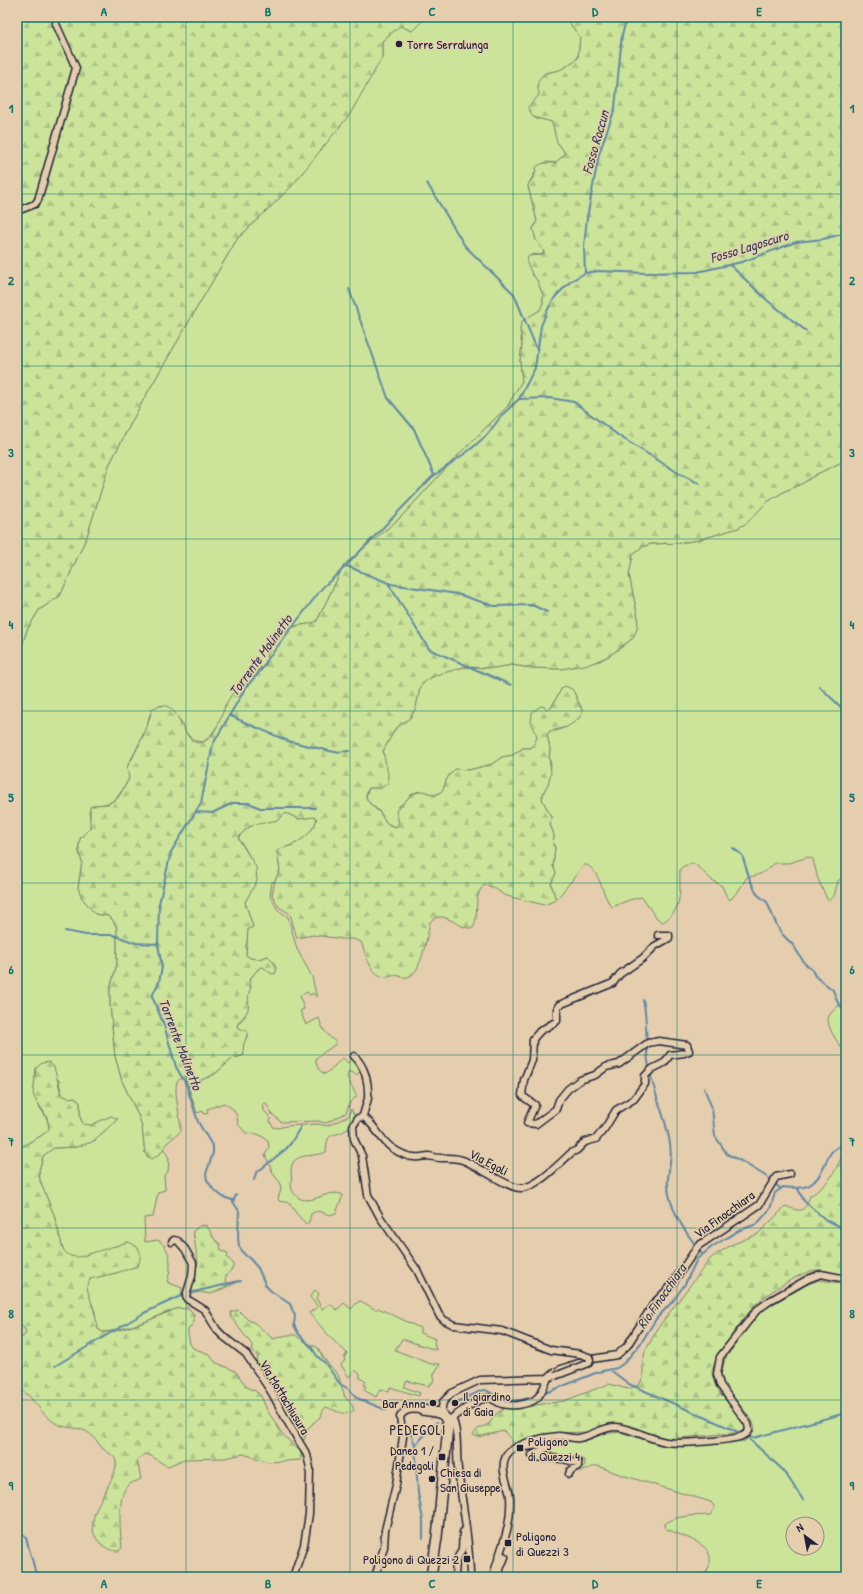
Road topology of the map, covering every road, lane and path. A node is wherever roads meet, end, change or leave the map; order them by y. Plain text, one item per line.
1 (56, 17) edge
2 (17, 211) edge
3 (658, 936) dead end
4 (354, 1056) dead end
5 (363, 1117) junction
6 (790, 1174) dead end
7 (172, 1242) dead end
8 (846, 1279) edge
9 (547, 1380) junction
10 (422, 1410) joint
11 (441, 1413) junction
12 (450, 1419) junction
13 (522, 1444) junction
14 (569, 1474) dead end
15 (466, 1529) junction
16 (500, 1554) junction
17 (295, 1577) edge
18 (375, 1577) edge
19 (431, 1577) edge
20 (455, 1577) edge
21 (470, 1577) edge
22 (494, 1577) edge
23 (500, 1577) edge

1 - 2 street
3 - 5 street, Via Egoli
4 - 5 street
5 - 9 street, bridge
6 - 9 street, Via Finocchiara
7 - 17 street, Via Mottachiusura
8 - 13 street
9 - 11 street, Via Finocchiara
9 - 12 street
10 - 11 street
10 - 18 street
11 - 12 street
12 - 15 street
12 - 19 street
13 - 14 street
13 - 16 street
15 - 20 street
15 - 21 street
16 - 22 street
16 - 23 street

